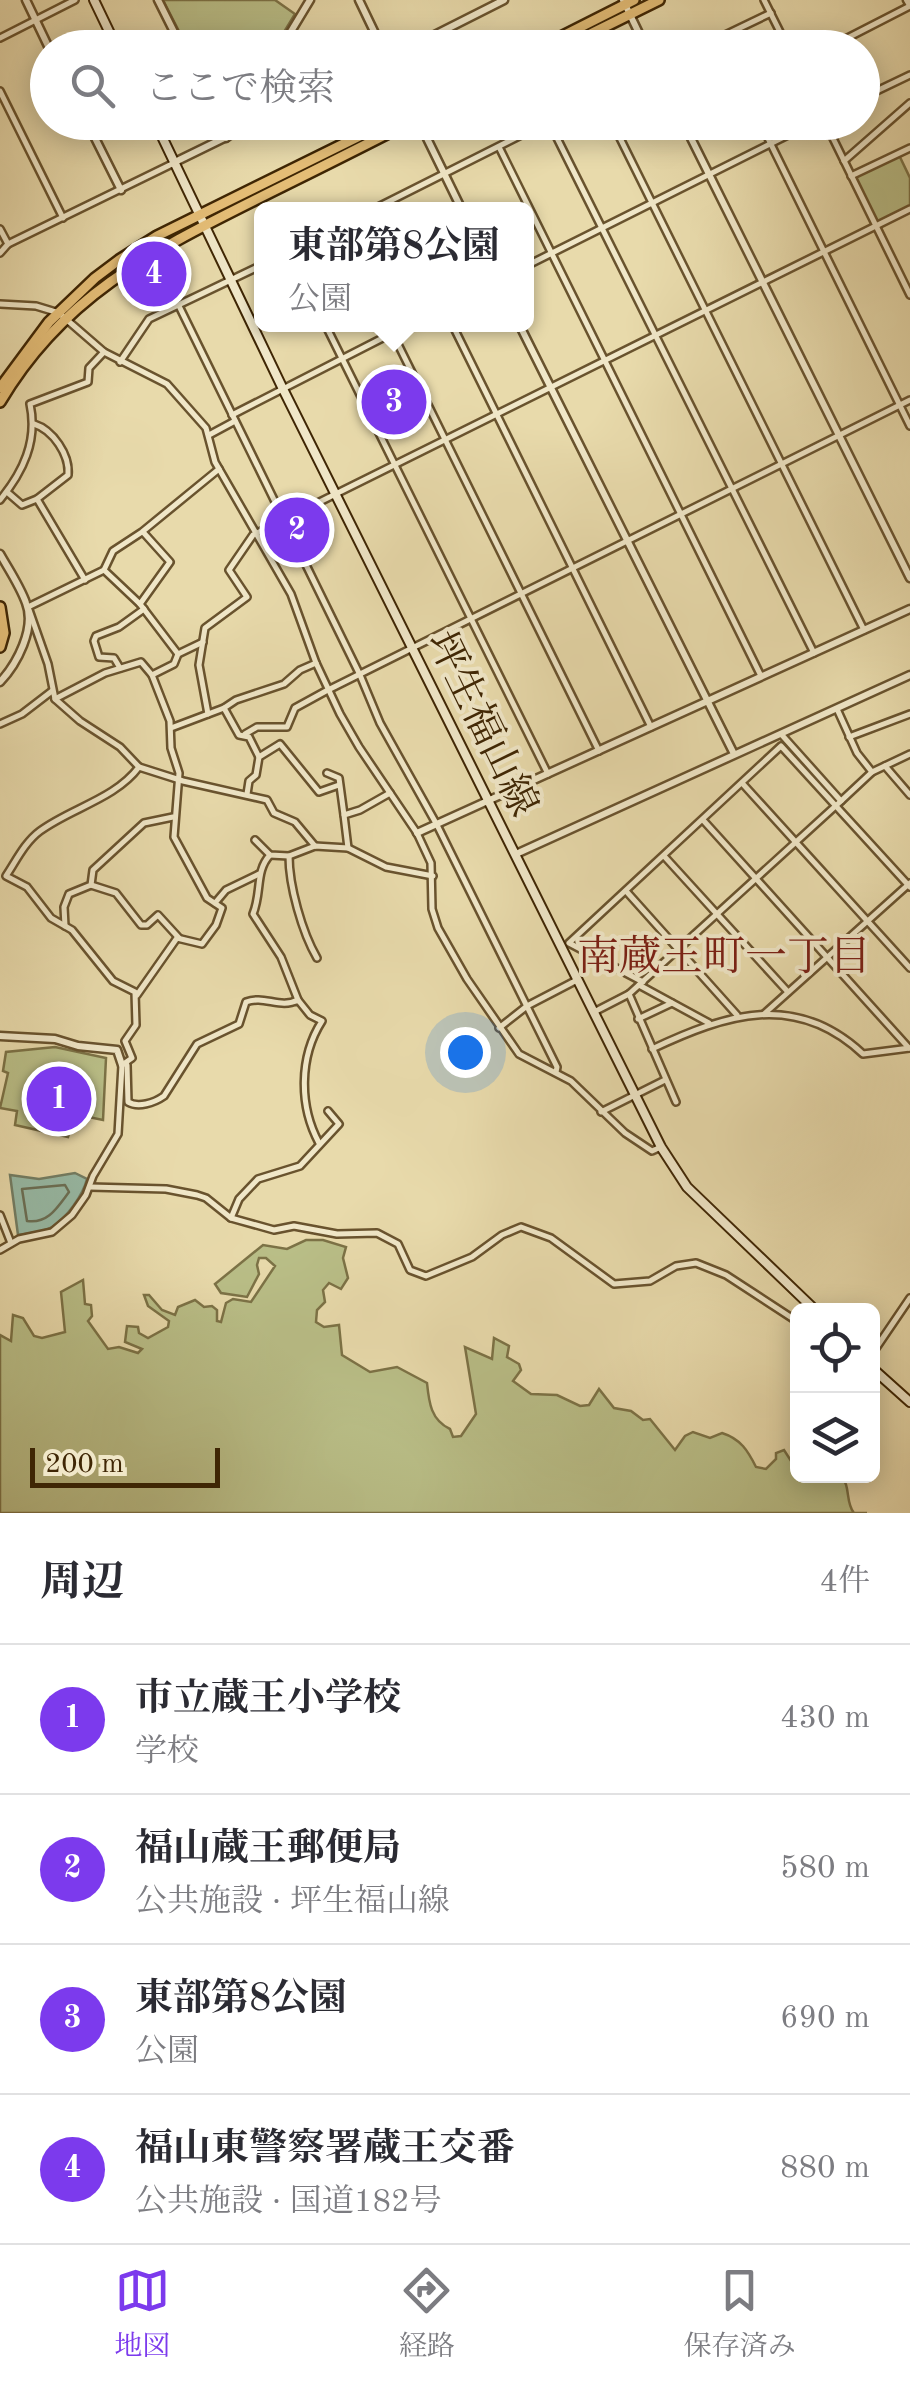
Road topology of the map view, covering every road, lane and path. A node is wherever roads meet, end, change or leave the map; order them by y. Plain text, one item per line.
1 (26, 0) edge
2 (74, 0) edge
3 (94, 0) edge
4 (158, 0) edge
5 (310, 0) edge
6 (359, 0) edge
7 (504, 0) edge
8 (659, 0) edge
9 (764, 0) edge
10 (909, 4) edge
11 (628, 5) edge
12 (771, 13) junction
13 (36, 20) junction
14 (41, 30) edge
15 (108, 30) edge
16 (173, 30) edge
17 (292, 30) edge
18 (373, 30) edge
19 (444, 30) edge
20 (576, 30) edge
21 (590, 30) edge
22 (638, 30) edge
23 (734, 30) edge
24 (779, 30) edge
25 (861, 30) edge
26 (0, 38) edge
27 (910, 75) edge
28 (880, 89) edge
29 (0, 91) edge
30 (910, 103) edge
31 (880, 129) edge
32 (96, 140) edge
33 (164, 140) edge
34 (222, 140) edge
35 (351, 140) edge
36 (374, 140) edge
37 (428, 140) edge
38 (513, 140) edge
39 (557, 140) edge
40 (621, 140) edge
41 (692, 140) edge
42 (769, 140) edge
43 (780, 140) edge
44 (834, 140) edge
45 (868, 140) edge
46 (771, 145) junction
47 (499, 147) junction
48 (910, 148) edge
49 (844, 161) junction
50 (174, 162) junction
51 (444, 174) junction
52 (710, 175) junction
53 (851, 176) junction
54 (121, 190) junction
55 (388, 202) edge
56 (458, 202) edge
57 (526, 202) edge
58 (654, 204) junction
59 (910, 209) edge
60 (199, 215) junction
61 (534, 217) edge
62 (63, 218) junction
63 (204, 226) junction
64 (876, 226) junction
65 (0, 229) edge
66 (602, 229) junction
67 (8, 244) junction
68 (824, 252) junction
69 (0, 253) edge
70 (552, 253) junction
71 (534, 262) edge
72 (254, 268) edge
73 (230, 280) junction
74 (763, 283) junction
75 (910, 296) edge
76 (0, 304) edge
77 (178, 306) junction
78 (708, 310) junction
79 (62, 316) junction
80 (254, 330) edge
81 (255, 332) edge
82 (330, 332) edge
83 (456, 332) edge
84 (523, 332) edge
85 (392, 333) joint
86 (656, 336) junction
87 (104, 352) junction
88 (342, 358) junction
89 (605, 361) junction
90 (120, 362) junction
91 (0, 388) edge
92 (282, 388) junction
93 (550, 388) junction
94 (910, 400) edge
95 (0, 402) edge
96 (900, 405) junction
97 (497, 414) junction
98 (234, 418) junction
99 (32, 424) junction
100 (910, 426) edge
101 (209, 435) junction
102 (840, 436) junction
103 (446, 440) junction
104 (783, 464) junction
105 (396, 465) junction
106 (219, 469) junction
107 (732, 489) junction
108 (7, 492) junction
109 (337, 494) junction
110 (37, 499) junction
111 (0, 500) edge
112 (682, 514) junction
113 (284, 520) junction
114 (142, 532) junction
115 (259, 534) junction
116 (628, 542) junction
117 (0, 554) edge
118 (574, 569) junction
119 (104, 570) junction
120 (910, 578) edge
121 (85, 580) junction
122 (522, 595) junction
123 (28, 606) junction
124 (0, 607) edge
125 (142, 607) junction
126 (910, 609) edge
127 (472, 620) junction
128 (864, 630) junction
129 (203, 642) junction
130 (0, 647) edge
131 (414, 649) junction
132 (814, 653) junction
133 (178, 654) junction
134 (316, 663) junction
135 (120, 668) junction
136 (152, 675) junction
137 (360, 675) junction
138 (910, 675) edge
139 (761, 676) junction
140 (0, 682) edge
141 (330, 690) junction
142 (53, 695) junction
143 (708, 700) junction
144 (224, 708) junction
145 (837, 708) junction
146 (208, 714) junction
147 (910, 714) edge
148 (0, 724) edge
149 (171, 728) junction
150 (651, 728) junction
151 (245, 734) junction
152 (780, 734) junction
153 (849, 737) junction
154 (599, 751) junction
155 (734, 754) junction
156 (910, 754) edge
157 (258, 757) junction
158 (886, 766) junction
159 (139, 767) junction
160 (328, 772) dead end
161 (872, 772) junction
162 (548, 774) junction
163 (178, 780) junction
164 (742, 783) junction
165 (339, 785) junction
166 (390, 793) junction
167 (247, 794) junction
168 (910, 795) edge
169 (490, 801) junction
170 (839, 804) junction
171 (344, 815) junction
172 (173, 817) junction
173 (703, 820) junction
174 (438, 825) junction
175 (418, 833) junction
176 (255, 840) dead end
177 (797, 843) junction
178 (315, 846) junction
179 (348, 848) junction
180 (516, 854) junction
181 (270, 855) junction
182 (289, 856) junction
183 (664, 856) junction
184 (259, 874) junction
185 (434, 876) junction
186 (3, 878) edge
187 (757, 878) junction
188 (91, 885) junction
189 (910, 885) edge
190 (626, 891) junction
191 (215, 904) junction
192 (718, 914) junction
193 (868, 921) junction
194 (66, 926) junction
195 (179, 938) junction
196 (678, 949) junction
197 (827, 957) junction
198 (317, 958) dead end
199 (910, 968) edge
200 (578, 979) junction
201 (641, 983) junction
202 (788, 992) junction
203 (629, 994) junction
204 (137, 995) junction
205 (298, 1000) junction
206 (672, 1003) junction
207 (527, 1006) junction
208 (594, 1012) junction
209 (764, 1014) junction
210 (738, 1016) junction
211 (638, 1019) junction
212 (709, 1023) junction
213 (499, 1028) junction
214 (0, 1036) edge
215 (910, 1048) edge
216 (652, 1049) junction
217 (124, 1065) junction
218 (556, 1072) junction
219 (666, 1079) junction
220 (636, 1095) junction
221 (676, 1102) dead end
222 (328, 1111) dead end
223 (601, 1112) junction
224 (319, 1143) junction
225 (661, 1147) junction
226 (90, 1187) junction
227 (0, 1214) edge
228 (231, 1218) junction
229 (10, 1243) junction
230 (0, 1250) edge
231 (910, 1298) edge
232 (809, 1303) edge
233 (790, 1317) edge
234 (880, 1342) edge
235 (880, 1375) edge
236 (910, 1402) edge

1 - 13 street
2 - 13 street
3 - 15 main road
4 - 16 street
5 - 17 street
6 - 18 street
7 - 19 street
8 - 11 highway
9 - 12 street
10 - 25 street
11 - 20 highway
11 - 21 highway
11 - 22 street
12 - 23 street
12 - 24 street
13 - 14 street
13 - 26 street
27 - 28 street
29 - 62 street
30 - 31 street
32 - 54 street
33 - 50 main road, 坪生福山線
34 - 50 street
35 - 60 highway
36 - 63 highway
37 - 51 street
38 - 47 street
39 - 66 street
40 - 58 street
41 - 52 street
42 - 46 street
43 - 46 street
44 - 49 street
45 - 49 street
46 - 52 street
46 - 68 street
47 - 51 street
47 - 57 street
48 - 53 street
49 - 53 street
50 - 54 street
50 - 60 main road, 坪生福山線
51 - 55 street
51 - 56 street
52 - 58 street
52 - 74 street
53 - 64 street
54 - 62 street
58 - 66 street
58 - 78 street
59 - 64 street
60 - 63 main road, 坪生福山線
60 - 79 highway
61 - 70 street
62 - 67 street
63 - 73 main road, 坪生福山線
63 - 79 highway
64 - 68 street
64 - 75 street
65 - 67 street
66 - 70 street
66 - 86 street
67 - 69 street
68 - 74 street
68 - 96 street
70 - 71 street
70 - 89 street
72 - 73 street
73 - 77 street
73 - 80 main road, 坪生福山線
74 - 78 street
74 - 102 street
76 - 79 street
77 - 90 street
77 - 98 street
78 - 86 street
78 - 104 street
79 - 87 street
79 - 91 highway
79 - 95 highway
81 - 92 main road, 坪生福山線
82 - 88 street
83 - 97 street
84 - 93 street
85 - 88 street
85 - 103 street
86 - 89 street
86 - 107 street
87 - 90 street
87 - 99 street
88 - 92 street
88 - 105 street
89 - 93 street
89 - 112 street
90 - 101 street
92 - 98 street
92 - 109 main road, 坪生福山線
93 - 97 street
93 - 116 street
94 - 96 street
96 - 100 street
96 - 102 street
97 - 103 street
97 - 118 street
98 - 101 street
98 - 113 street
99 - 108 street
99 - 110 street
101 - 106 street
102 - 104 street
102 - 120 street
103 - 105 street
103 - 122 street
104 - 107 street
104 - 128 street
105 - 109 street
105 - 127 street
106 - 114 street
106 - 115 street
107 - 112 street
107 - 132 street
108 - 110 street
108 - 111 street
109 - 113 street
109 - 131 main road, 坪生福山線
110 - 121 street
112 - 116 street
112 - 139 street
113 - 115 street
113 - 137 street
114 - 119 street
114 - 125 street
115 - 129 street
115 - 134 street
116 - 118 street
116 - 143 street
117 - 123 street
118 - 122 street
118 - 150 street
119 - 121 street
119 - 125 street
121 - 123 street
122 - 127 street
122 - 154 street
123 - 140 street
123 - 142 street
124 - 130 highway
125 - 133 street
125 - 135 street
126 - 128 street
127 - 131 street
127 - 162 street
128 - 132 street
129 - 133 street
129 - 146 street
131 - 137 street
131 - 169 main road, 坪生福山線
132 - 139 street
133 - 136 street
134 - 141 street
134 - 144 street
135 - 136 street
135 - 142 street
136 - 149 street
137 - 141 street
137 - 174 street
138 - 145 street
139 - 143 street
141 - 151 street
141 - 166 street
142 - 148 street
142 - 159 street
143 - 150 street
143 - 155 street
144 - 146 street
144 - 151 street
145 - 152 street
145 - 153 street
146 - 149 street
147 - 153 street
149 - 163 street
150 - 154 street
151 - 157 street
152 - 155 street
152 - 170 street
153 - 161 street
154 - 162 street
155 - 180 street
156 - 158 street
157 - 165 street
157 - 167 street
158 - 161 street
158 - 168 street
159 - 163 street
159 - 186 street
160 - 165 street
161 - 170 street
162 - 169 street
163 - 167 street
163 - 172 street
164 - 170 street
164 - 173 street
164 - 177 street
165 - 171 street
166 - 171 street
166 - 175 street
167 - 178 street
169 - 174 street
169 - 180 main road, 坪生福山線
170 - 177 street
170 - 189 street
171 - 179 street
172 - 188 street
172 - 191 street
173 - 183 street
173 - 187 street
174 - 175 street
174 - 207 street
175 - 185 street
176 - 181 street
177 - 187 street
177 - 193 street
178 - 179 street
178 - 182 street
179 - 185 street
180 - 200 main road, 坪生福山線
181 - 182 street
181 - 184 street
182 - 198 street
183 - 190 street
183 - 192 street
184 - 191 street
184 - 205 street
185 - 213 street
186 - 194 street
187 - 192 street
187 - 197 street
188 - 194 street
188 - 195 street
189 - 193 street
190 - 196 street
190 - 201 street
191 - 195 street
192 - 196 street
192 - 202 street
193 - 197 street
193 - 199 street
194 - 204 street
195 - 204 street
196 - 201 street
196 - 210 street
197 - 202 street
197 - 215 street
200 - 207 street
200 - 208 main road, 坪生福山線
201 - 203 street
201 - 206 street
202 - 209 street
203 - 208 street
203 - 211 street
204 - 217 street
205 - 217 street
205 - 224 street
206 - 211 street
206 - 212 street
207 - 213 street
207 - 218 street
208 - 220 main road, 坪生福山線
209 - 210 street
209 - 215 street
210 - 212 street
211 - 216 street
212 - 216 street
213 - 218 street
214 - 217 street
216 - 219 street
217 - 226 street
218 - 223 street
219 - 220 street
219 - 221 street
220 - 223 street
220 - 225 main road, 坪生福山線
222 - 224 street
223 - 225 street
224 - 228 street
225 - 232 main road, 坪生福山線
226 - 228 street
226 - 229 street
227 - 229 street
228 - 233 street
229 - 230 street
231 - 234 street
235 - 236 main road

